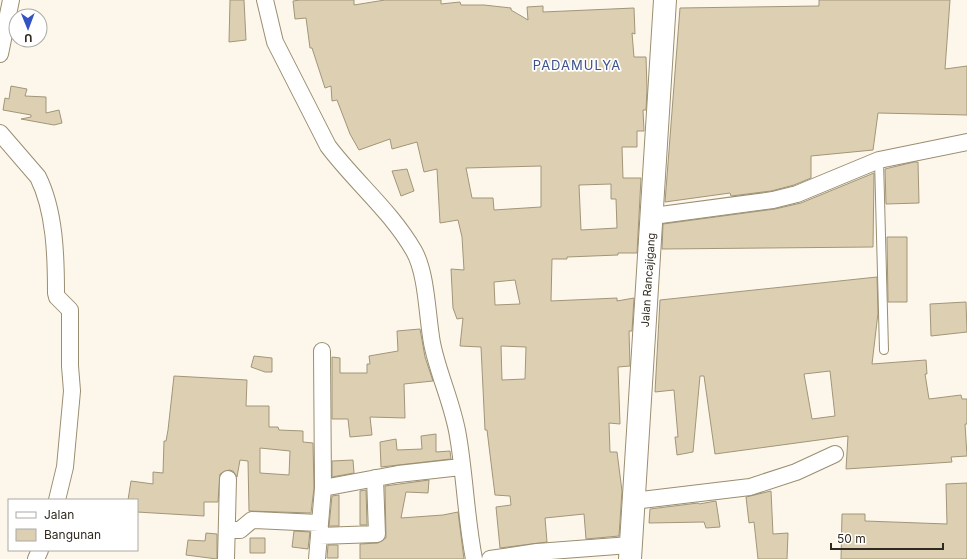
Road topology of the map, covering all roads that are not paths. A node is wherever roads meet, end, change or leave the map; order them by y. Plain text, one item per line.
1 (11, 0) edge
2 (265, 0) edge
3 (665, 0) edge
4 (0, 54) edge
5 (0, 133) edge
6 (967, 142) edge
7 (879, 160) junction
8 (653, 216) junction
9 (884, 350) dead end
10 (322, 352) dead end
11 (835, 454) dead end
12 (461, 467) junction
13 (375, 478) junction
14 (228, 479) dead end
15 (323, 488) junction
16 (56, 499) edge
17 (633, 501) junction
18 (227, 530) junction
19 (319, 530) junction
20 (630, 552) edge
21 (226, 559) edge
22 (317, 559) edge
23 (474, 559) edge
24 (479, 559) edge
25 (493, 559) edge

1 - 4 street
2 - 12 street
3 - 8 main road, Jalan Rancajigang
5 - 16 street
6 - 7 street
7 - 8 street
7 - 9 lane
8 - 17 main road, Jalan Rancajigang
10 - 15 street
11 - 17 street
12 - 13 street
12 - 23 street
13 - 15 street
13 - 19 street
14 - 18 street
15 - 19 street
17 - 20 main road, Jalan Rancajigang
18 - 19 street
18 - 21 street
19 - 22 street
20 - 25 street
23 - 24 street

